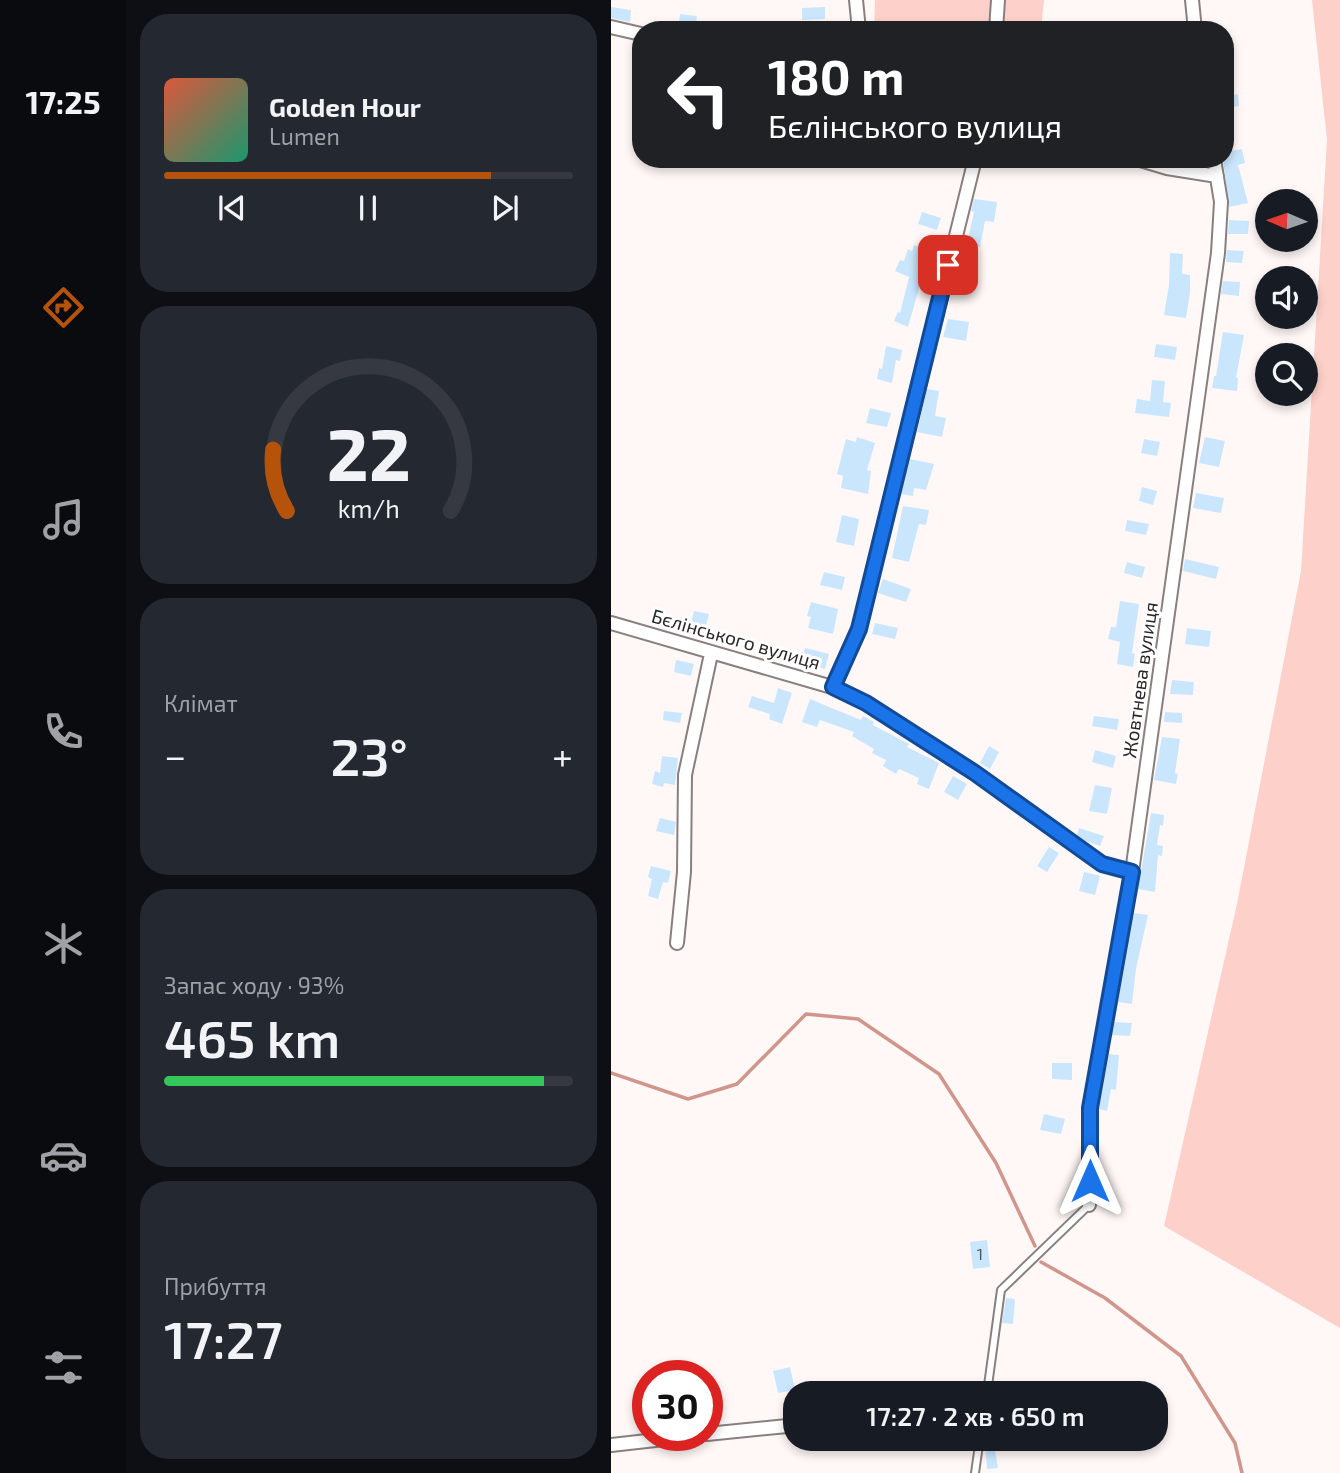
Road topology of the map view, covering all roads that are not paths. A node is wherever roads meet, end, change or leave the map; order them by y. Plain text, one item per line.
1 (856, 0) edge
2 (998, 0) edge
3 (1191, 0) edge
4 (858, 21) edge
5 (997, 21) edge
6 (1194, 21) edge
7 (611, 27) edge
8 (632, 32) edge
9 (973, 168) edge
10 (1167, 168) edge
11 (1216, 168) edge
12 (1217, 176) junction
13 (611, 623) edge
14 (711, 654) junction
15 (833, 687) junction
16 (1132, 872) junction
17 (677, 943) dead end
18 (1089, 1205) joint
19 (989, 1381) edge
20 (783, 1426) edge
21 (723, 1432) edge
22 (632, 1443) edge
23 (611, 1445) edge
24 (978, 1451) edge
25 (975, 1473) edge

1 - 4 street
2 - 5 street
3 - 6 street
7 - 8 street
9 - 15 street
10 - 12 street
11 - 12 street, Жовтнева вулиця
12 - 16 street, Жовтнева вулиця
13 - 14 street, Бєлінського вулиця
14 - 15 street, Бєлінського вулиця
14 - 17 street
15 - 16 street, Бєлінського вулиця
16 - 18 street, Жовтнева вулиця
18 - 19 lane
20 - 21 street
22 - 23 street
24 - 25 lane

